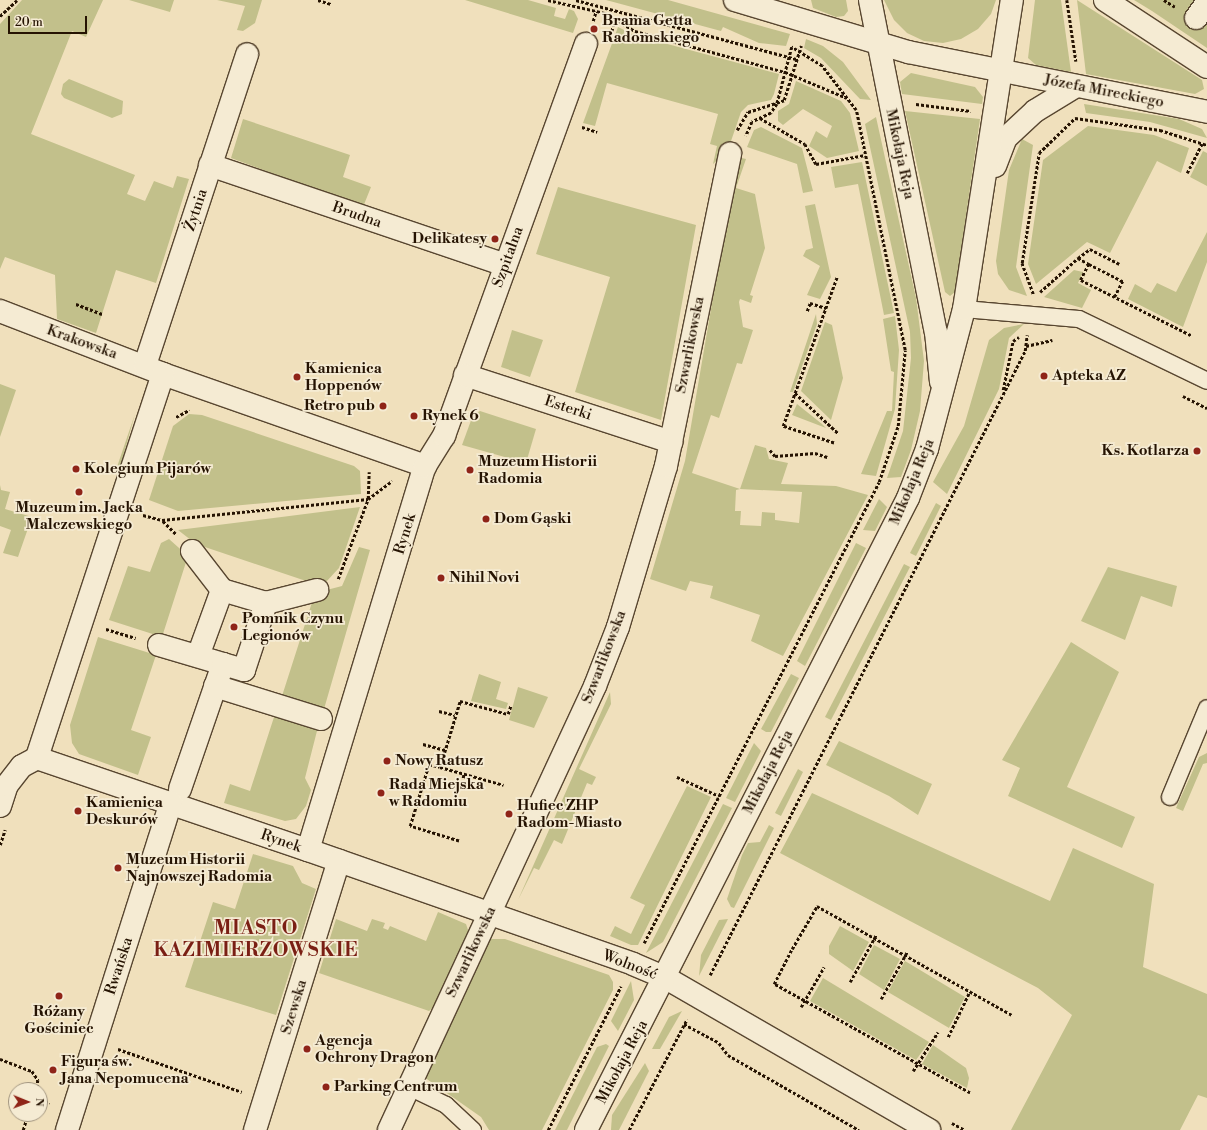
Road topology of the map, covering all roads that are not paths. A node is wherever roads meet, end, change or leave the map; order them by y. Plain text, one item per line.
1 (735, 0) edge
2 (870, 0) edge
3 (1012, 0) edge
4 (1106, 0) edge
5 (876, 41) junction
6 (586, 44) dead end
7 (247, 54) dead end
8 (1207, 67) edge
9 (1000, 72) junction
10 (1076, 86) junction
11 (1207, 112) edge
12 (730, 153) road end
13 (210, 165) junction
14 (979, 213) junction
15 (505, 265) junction
16 (964, 309) junction
17 (0, 311) edge
18 (154, 370) junction
19 (465, 375) junction
20 (1207, 381) edge
21 (939, 410) junction
22 (672, 442) junction
23 (425, 466) junction
24 (192, 551) dead end
25 (222, 590) junction
26 (317, 590) road end
27 (266, 603) junction
28 (159, 645) road end
29 (198, 656) junction
30 (223, 664) junction
31 (215, 686) junction
32 (1207, 708) edge
33 (321, 719) dead end
34 (1201, 740) edge
35 (38, 758) junction
36 (176, 796) junction
37 (1170, 797) dead end
38 (4, 815) edge
39 (308, 850) junction
40 (339, 861) junction
41 (488, 913) junction
42 (666, 978) junction
43 (409, 1087) junction
44 (67, 1130) edge
45 (255, 1130) edge
46 (389, 1130) edge
47 (473, 1130) edge
48 (586, 1130) edge
49 (929, 1130) edge

1 - 5 street, Józefa Mireckiego
2 - 5 street, Mikołaja Reja
3 - 9 street, Mikołaja Reja
4 - 8 street
5 - 9 street, Józefa Mireckiego
5 - 21 street, Mikołaja Reja
6 - 15 street, Szpitalna
7 - 13 street, Żytnia
9 - 10 street, Józefa Mireckiego
9 - 14 street, Mikołaja Reja
10 - 11 street, Józefa Mireckiego
10 - 14 street
12 - 22 street, Szwarlikowska
13 - 15 street, Brudna
13 - 18 street, Żytnia
14 - 16 street, Mikołaja Reja
15 - 19 street, Szpitalna
16 - 20 lane
16 - 21 street, Mikołaja Reja
17 - 18 street, Krakowska
18 - 23 street
18 - 35 street
19 - 22 street, Esterki
19 - 23 street, Szpitalna
21 - 42 street, Mikołaja Reja
22 - 41 street, Szwarlikowska
23 - 39 street, Rynek
24 - 25 street
25 - 27 street
25 - 29 street
26 - 27 street
27 - 30 street
28 - 29 street
29 - 30 street
30 - 31 street, Rwańska
31 - 33 street
31 - 36 street, Rwańska
32 - 34 lane
34 - 37 lane
35 - 36 street, Rynek
35 - 38 street
36 - 39 street, Rynek
36 - 44 street, Rwańska
39 - 40 street, Wolność
40 - 41 street, Wolność
40 - 45 street, Szewska
41 - 42 street, Wolność
41 - 43 street, Szwarlikowska
42 - 48 street, Mikołaja Reja
42 - 49 street, Wolność
43 - 46 street, Szwarlikowska
43 - 47 lane

